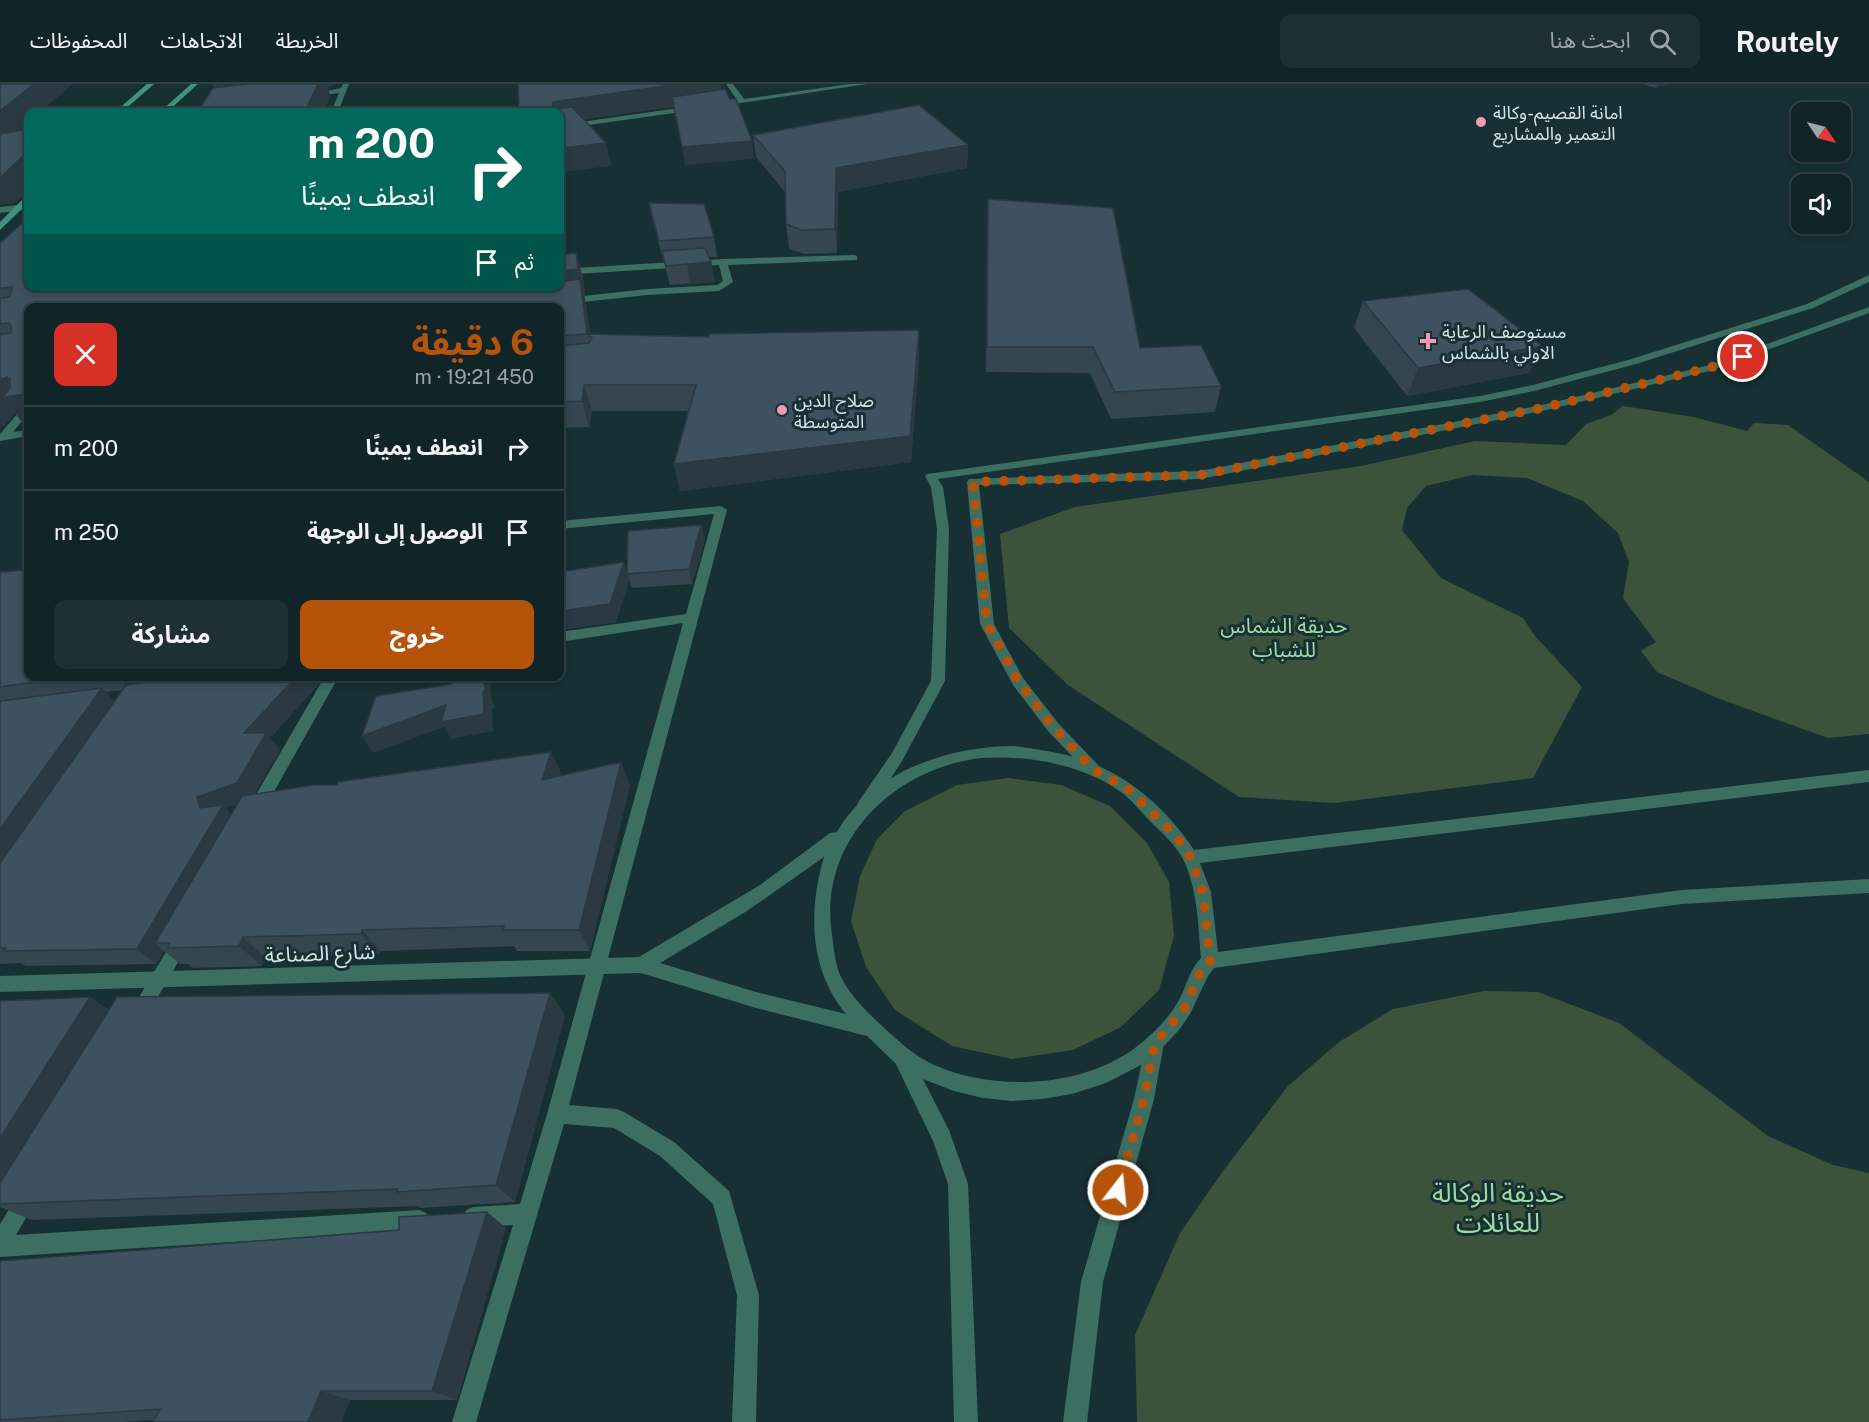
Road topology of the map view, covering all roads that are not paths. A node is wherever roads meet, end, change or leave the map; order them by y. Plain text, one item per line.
1 (151, 84) edge
2 (195, 84) edge
3 (729, 84) edge
4 (864, 84) edge
5 (346, 86) edge
6 (298, 96) edge
7 (742, 101) junction
8 (230, 105) edge
9 (123, 108) edge
10 (168, 108) edge
11 (206, 108) edge
12 (337, 108) edge
13 (564, 127) edge
14 (24, 207) edge
15 (0, 210) edge
16 (0, 227) edge
17 (854, 258) dead end
18 (723, 262) junction
19 (564, 272) edge
20 (1869, 278) edge
21 (550, 303) edge
22 (1869, 310) edge
23 (24, 412) edge
24 (24, 434) edge
25 (2, 437) edge
26 (564, 525) edge
27 (690, 618) junction
28 (564, 636) edge
29 (329, 681) edge
30 (1095, 771) junction
31 (1869, 776) edge
32 (863, 808) junction
33 (246, 828) edge
34 (845, 831) junction
35 (1190, 857) junction
36 (1869, 886) edge
37 (188, 929) edge
38 (1210, 961) junction
39 (640, 965) junction
40 (596, 967) junction
41 (159, 980) junction
42 (0, 984) edge
43 (873, 1029) junction
44 (128, 1030) edge
45 (1155, 1043) junction
46 (901, 1056) junction
47 (557, 1113) junction
48 (37, 1183) edge
49 (527, 1214) junction
50 (0, 1245) edge
51 (464, 1422) edge
52 (744, 1422) edge
53 (966, 1422) edge
54 (1075, 1422) edge

1 - 9 main road
2 - 10 main road
3 - 7 street
4 - 7 street
5 - 6 street
5 - 12 street
7 - 13 street
8 - 11 street
14 - 15 street
14 - 16 main road
17 - 18 street
18 - 19 street
18 - 21 street
20 - 32 street
22 - 30 street
23 - 25 street
24 - 25 street
26 - 27 street
27 - 28 street
27 - 40 street
29 - 33 street
30 - 32 street
30 - 35 street
31 - 35 street
32 - 34 street
34 - 39 street
34 - 43 street
35 - 38 street
36 - 38 street
37 - 41 street
38 - 45 street
39 - 40 street, شارع الصناعة
39 - 43 street
40 - 41 street, شارع الصناعة
40 - 47 street
41 - 42 street, شارع الصناعة
41 - 44 street
43 - 46 street
45 - 46 street
45 - 54 street
46 - 53 street
47 - 49 street
47 - 52 street
48 - 50 street
49 - 50 street
49 - 51 street

